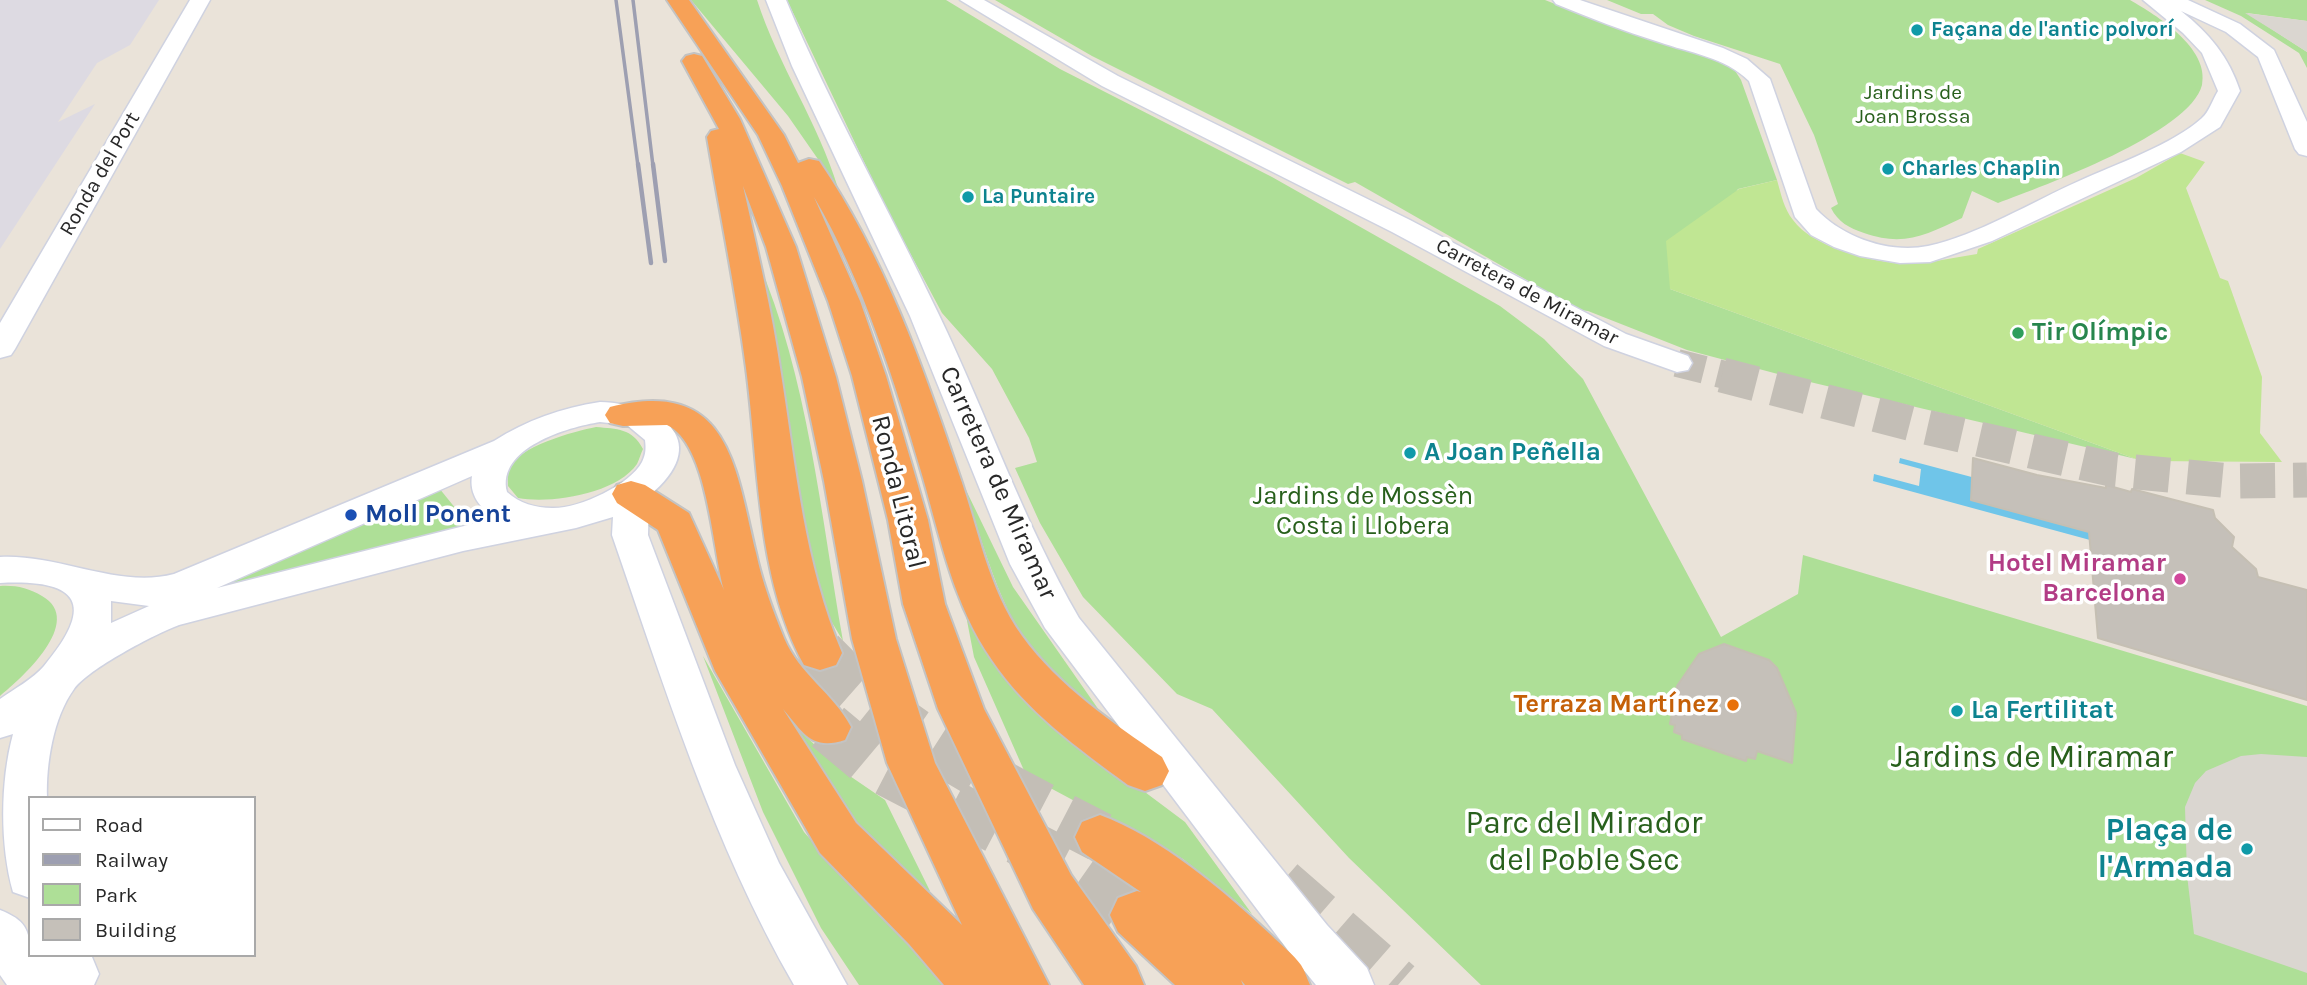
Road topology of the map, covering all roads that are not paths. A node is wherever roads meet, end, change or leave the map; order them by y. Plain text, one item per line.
1 (200, 0) edge
2 (655, 0) edge
3 (678, 0) edge
4 (776, 0) edge
5 (970, 0) edge
6 (1563, 0) edge
7 (2153, 0) edge
8 (2171, 0) edge
9 (2224, 70) junction
10 (2274, 73) junction
11 (721, 83) junction
12 (2307, 149) edge
13 (0, 349) edge
14 (1677, 363) tunnel mouth
15 (623, 415) junction
16 (506, 449) junction
17 (631, 494) junction
18 (561, 518) junction
19 (4, 568) edge
20 (78, 580) junction
21 (820, 653) tunnel mouth
22 (60, 674) junction
23 (0, 721) edge
24 (828, 727) tunnel mouth
25 (1145, 771) dead end
26 (0, 824) edge
27 (1100, 836) tunnel mouth
28 (28, 869) edge
29 (1137, 915) tunnel mouth
30 (0, 933) edge
31 (72, 971) edge
32 (822, 985) edge
33 (981, 985) edge
34 (1020, 985) edge
35 (1116, 985) edge
36 (1215, 985) edge
37 (1282, 985) edge
38 (1349, 985) edge

1 - 13 street, Ronda del Port
2 - 11 highway, Ronda Litoral
3 - 11 highway, Ronda Litoral
4 - 38 street, Carretera de Miramar
5 - 14 street, Carretera de Miramar
6 - 9 street
7 - 9 street
8 - 10 street
9 - 10 street
10 - 12 street
11 - 21 highway
11 - 25 highway
11 - 34 highway, Ronda Litoral
11 - 35 highway, Ronda Litoral
15 - 16 street
15 - 17 street
15 - 24 highway
16 - 18 street
16 - 20 street
17 - 18 street
17 - 32 street
17 - 33 highway
18 - 22 street
19 - 20 street
20 - 22 street
22 - 23 street
22 - 28 street
26 - 28 street
27 - 37 highway
29 - 36 highway
30 - 31 street

